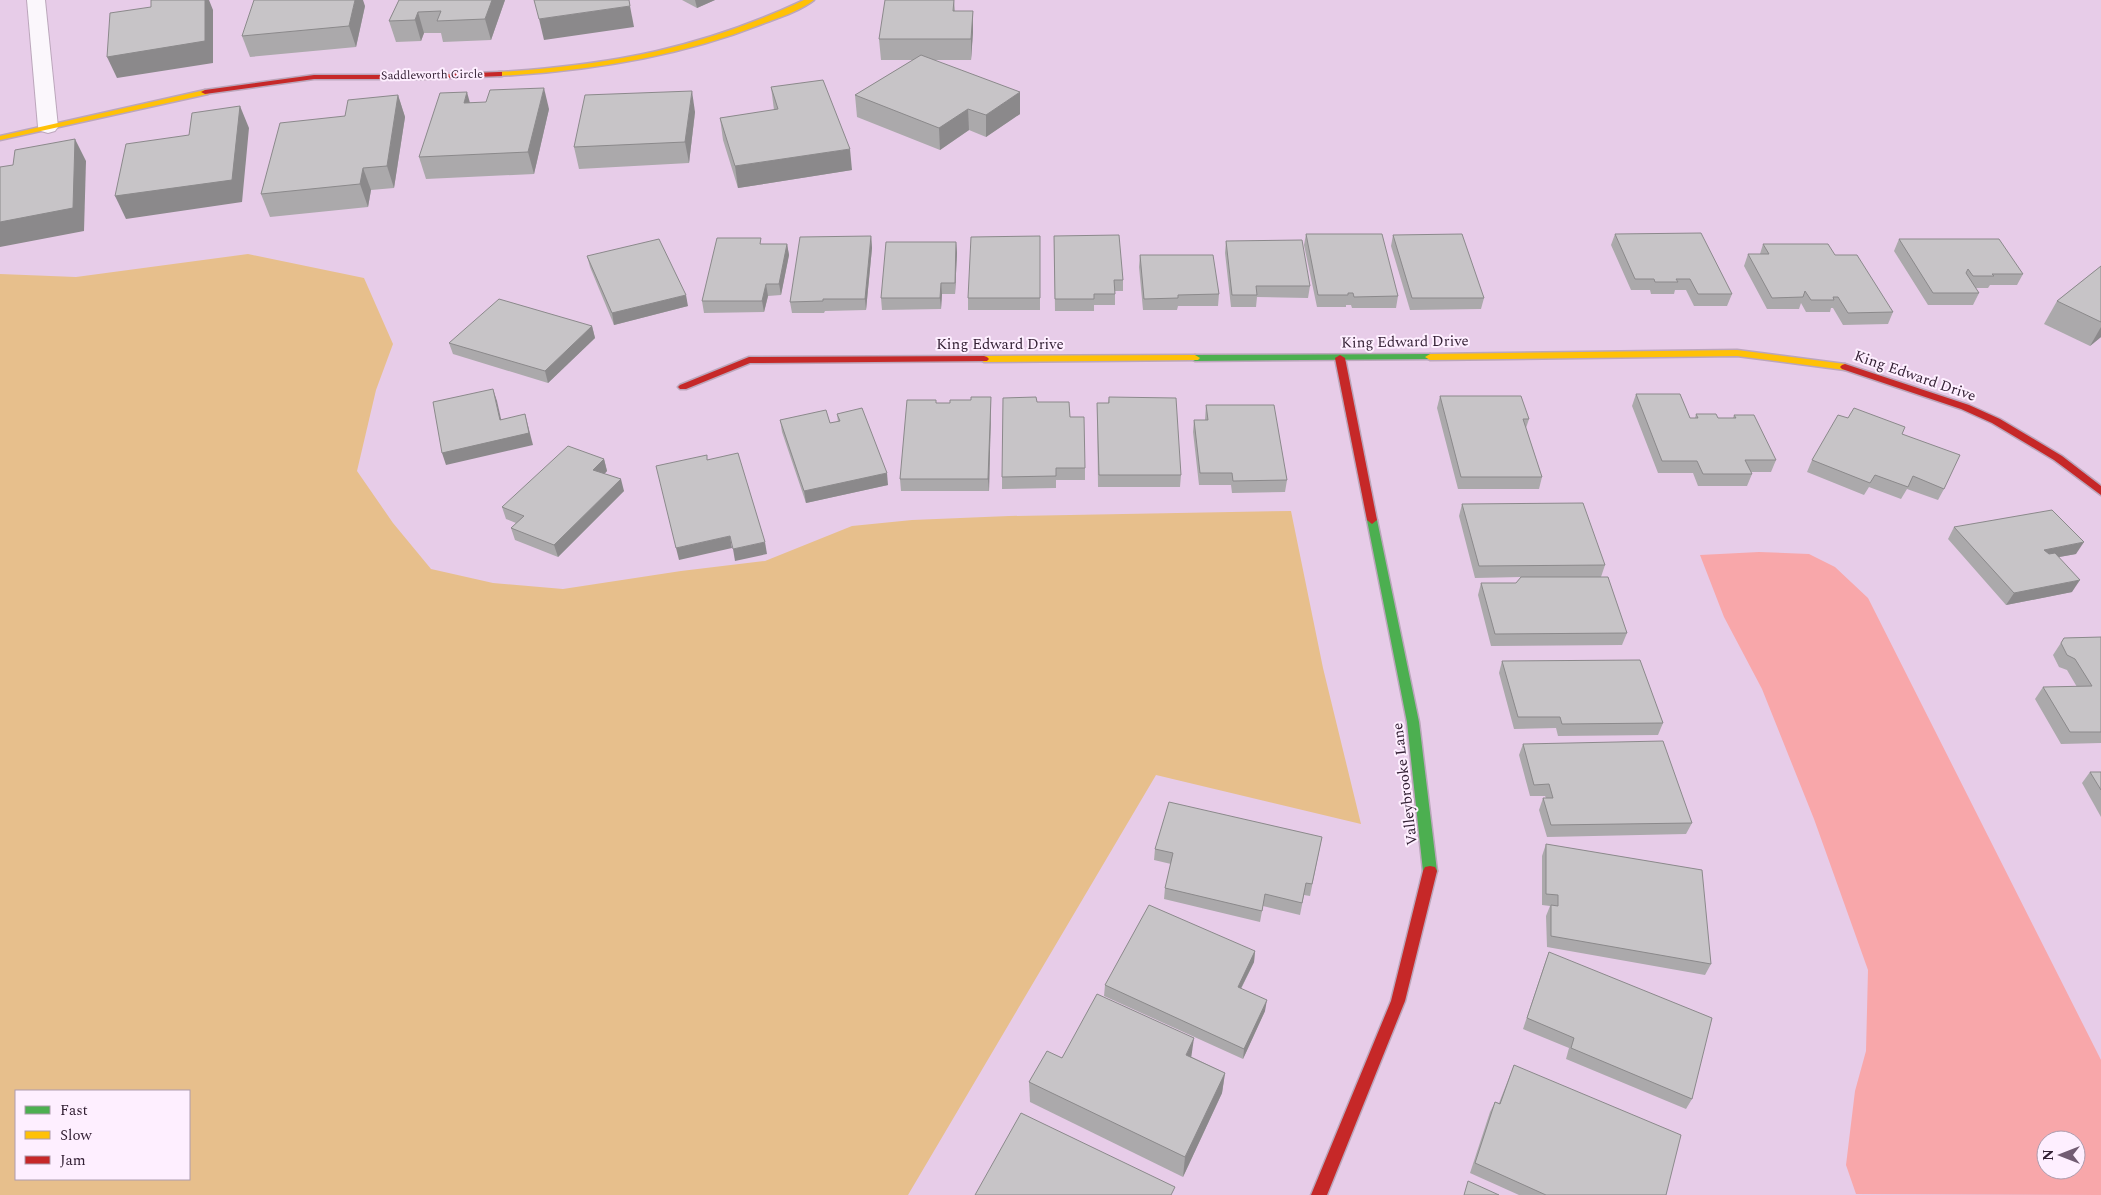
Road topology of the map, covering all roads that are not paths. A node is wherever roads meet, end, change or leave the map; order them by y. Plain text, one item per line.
1 (36, 0) edge
2 (810, 0) edge
3 (48, 127) junction
4 (0, 138) edge
5 (1340, 358) junction
6 (683, 387) dead end
7 (2101, 491) edge
8 (1319, 1195) edge

1 - 3 street
2 - 3 street, Saddleworth Circle
3 - 4 street, Saddleworth Circle
5 - 6 street, King Edward Drive
5 - 7 street, King Edward Drive
5 - 8 street, Valleybrooke Lane

